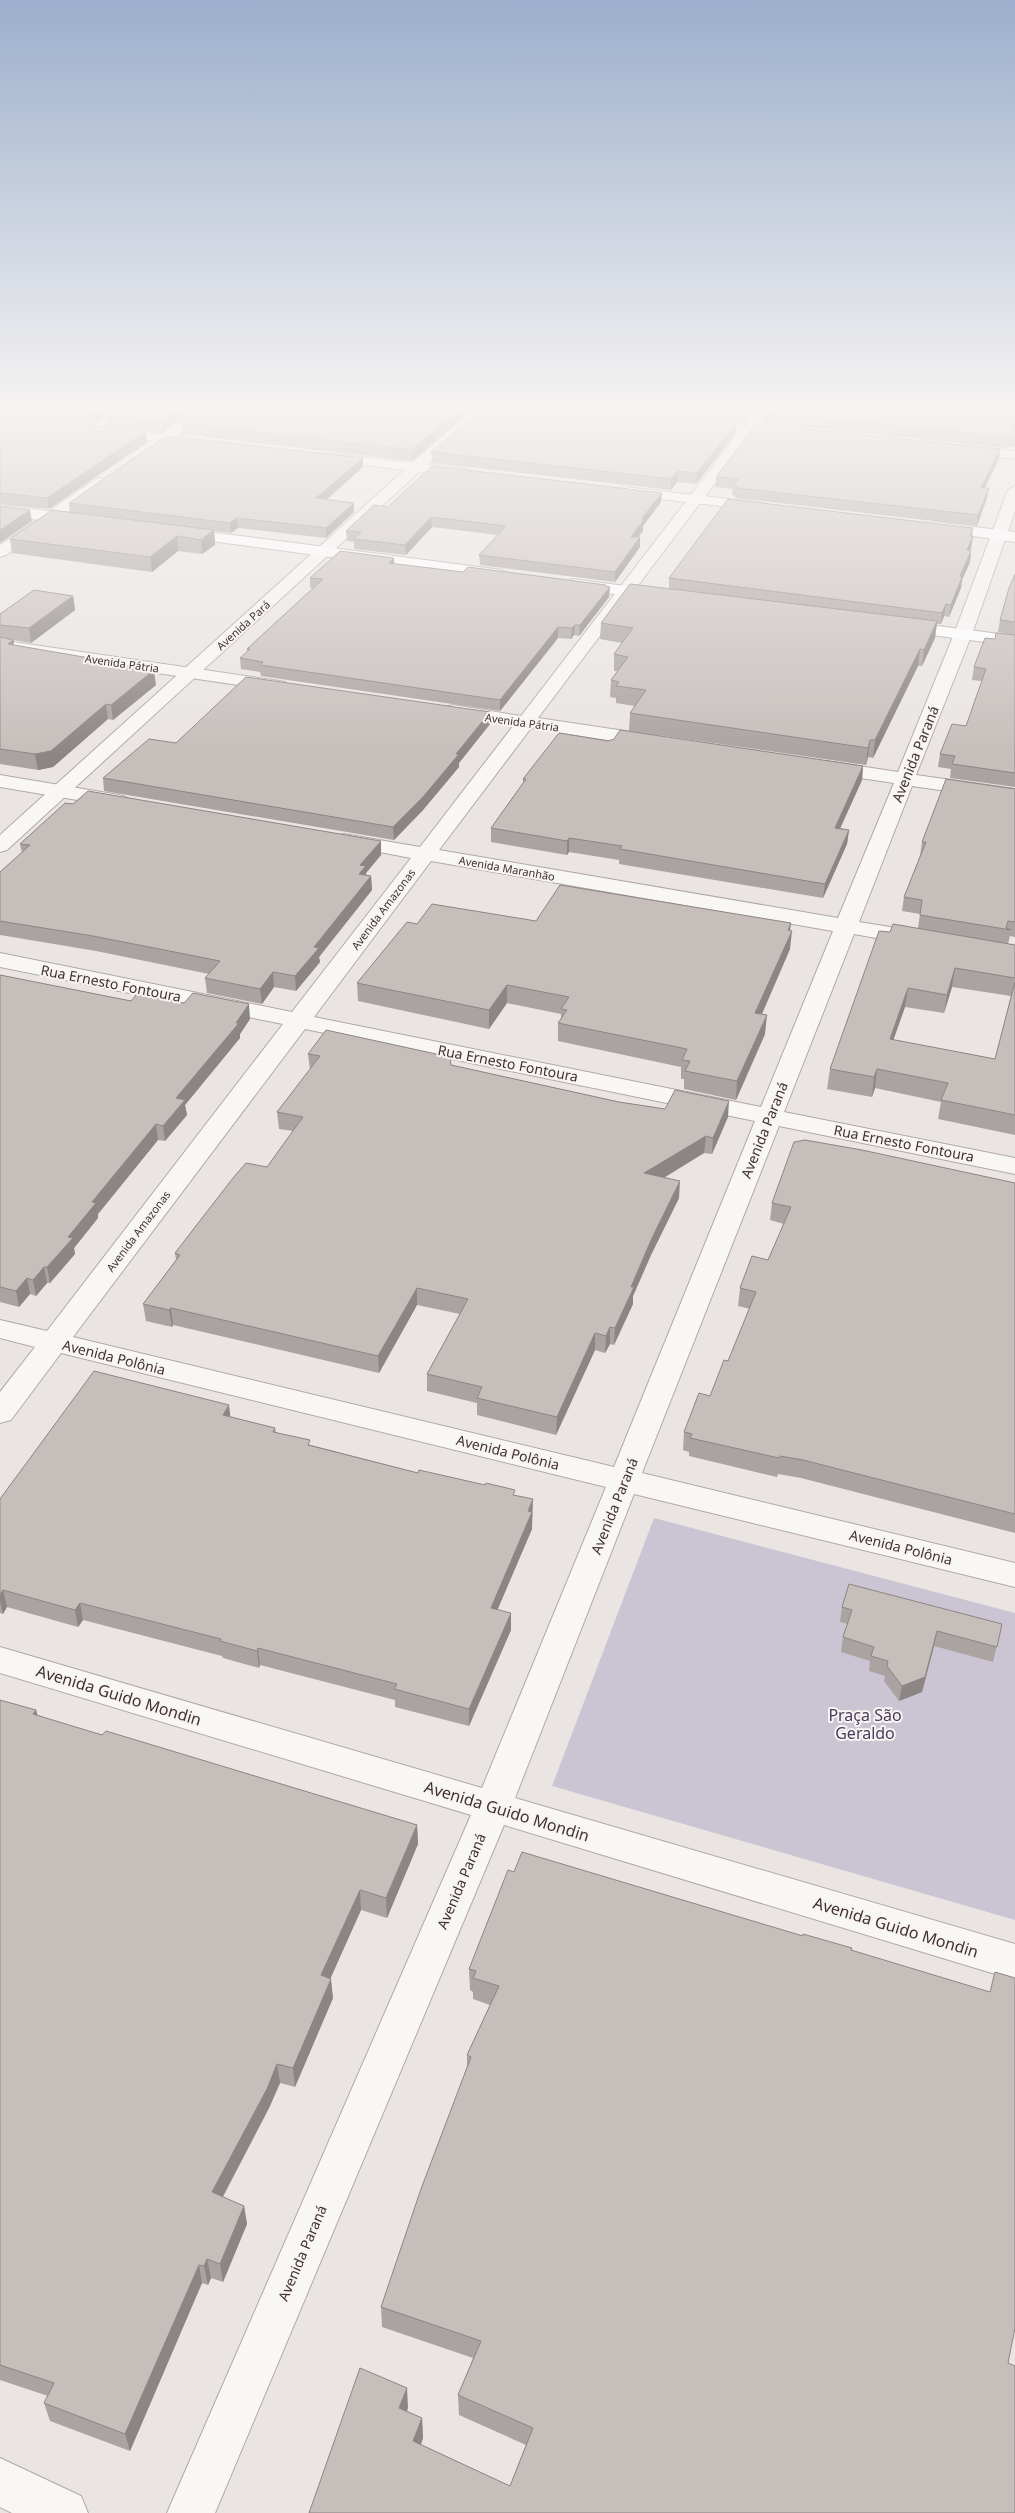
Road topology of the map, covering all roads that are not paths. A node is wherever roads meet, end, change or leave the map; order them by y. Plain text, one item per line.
1 (42, 522) edge
2 (94, 522) edge
3 (356, 522) edge
4 (678, 522) edge
5 (1009, 522) edge
6 (99, 523) edge
7 (920, 526) edge
8 (158, 530) edge
9 (1007, 536) edge
10 (0, 552) edge
11 (323, 552) junction
12 (518, 577) edge
13 (557, 582) edge
14 (625, 591) junction
15 (683, 598) edge
16 (886, 624) edge
17 (963, 634) junction
18 (1015, 641) edge
19 (0, 645) edge
20 (190, 673) junction
21 (298, 689) edge
22 (436, 709) edge
23 (525, 722) junction
24 (671, 744) edge
25 (808, 764) edge
26 (905, 778) junction
27 (0, 781) edge
28 (60, 791) junction
29 (1015, 795) edge
30 (138, 805) edge
31 (325, 837) edge
32 (0, 846) edge
33 (425, 854) junction
34 (846, 927) junction
35 (940, 942) edge
36 (0, 960) edge
37 (298, 1020) junction
38 (770, 1116) junction
39 (1015, 1166) edge
40 (0, 1329) edge
41 (54, 1342) junction
42 (0, 1413) edge
43 (624, 1480) junction
44 (1015, 1575) edge
45 (0, 1660) edge
46 (493, 1807) junction
47 (1015, 1962) edge
48 (0, 2482) edge
49 (64, 2513) edge
50 (191, 2513) edge

1 - 10 street
2 - 6 main road
3 - 11 street, Avenida Pará
4 - 14 street, Avenida Amazonas
5 - 9 street, Avenida Paraná
7 - 9 main road
8 - 11 main road
9 - 17 street, Avenida Paraná
11 - 12 main road
11 - 20 street, Avenida Pará
13 - 14 main road
14 - 15 main road
14 - 23 street, Avenida Amazonas
16 - 17 main road
17 - 18 main road
17 - 26 street, Avenida Paraná
19 - 20 street, Avenida Pátria
20 - 21 street, Avenida Pátria
20 - 28 street, Avenida Pará
22 - 23 street, Avenida Pátria
23 - 24 street, Avenida Pátria
23 - 33 street, Avenida Amazonas
25 - 26 street
26 - 29 street
26 - 34 street, Avenida Paraná
27 - 28 street
28 - 30 street
28 - 32 street, Avenida Pará
31 - 33 street, Avenida Maranhão
33 - 34 street, Avenida Maranhão
33 - 37 street, Avenida Amazonas
34 - 35 street, Avenida Maranhão
34 - 38 street, Avenida Paraná
36 - 37 street, Rua Ernesto Fontoura
37 - 38 street, Rua Ernesto Fontoura
37 - 41 street, Avenida Amazonas
38 - 39 street, Rua Ernesto Fontoura
38 - 43 street, Avenida Paraná
40 - 41 street, Avenida Polônia
41 - 42 street, Avenida Amazonas
41 - 43 street, Avenida Polônia
43 - 44 street, Avenida Polônia
43 - 46 street, Avenida Paraná
45 - 46 street, Avenida Guido Mondin
46 - 47 street, Avenida Guido Mondin
46 - 50 street, Avenida Paraná
48 - 49 street

